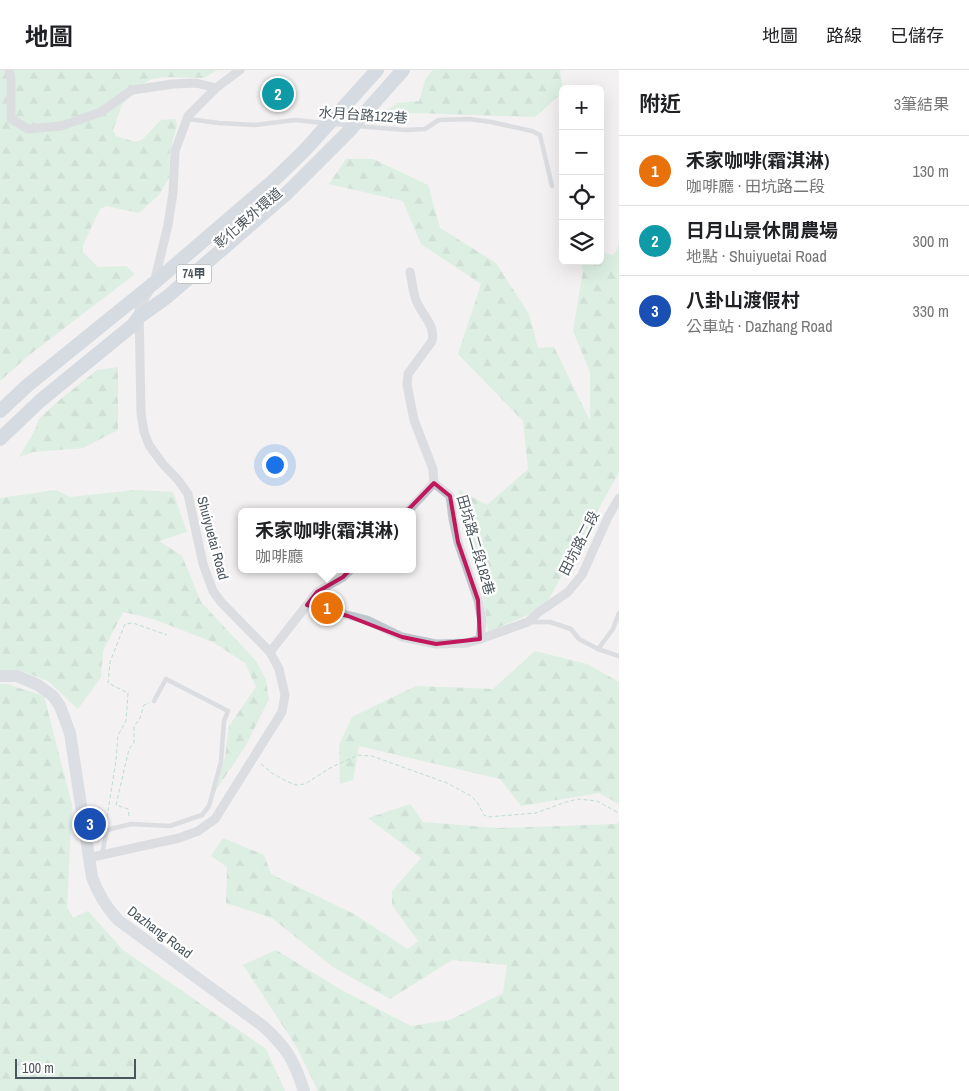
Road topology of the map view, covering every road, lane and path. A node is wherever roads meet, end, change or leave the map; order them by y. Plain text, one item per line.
1 (9, 70) edge
2 (240, 70) edge
3 (367, 70) edge
4 (376, 70) edge
5 (393, 70) edge
6 (402, 70) edge
7 (216, 88) junction
8 (187, 119) junction
9 (277, 185) junction
10 (552, 186) dead end
11 (157, 269) junction
12 (410, 272) dead end
13 (154, 283) junction
14 (139, 313) junction
15 (91, 341) junction
16 (12, 404) edge
17 (0, 411) edge
18 (0, 429) edge
19 (0, 439) edge
20 (434, 483) junction
21 (619, 498) edge
22 (412, 508) edge
23 (347, 573) edge
24 (307, 605) junction
25 (619, 613) edge
26 (528, 622) junction
27 (167, 635) dead end
28 (480, 639) junction
29 (598, 649) junction
30 (270, 652) junction
31 (619, 656) edge
32 (0, 676) edge
33 (154, 701) joint
34 (254, 758) junction
35 (619, 813) edge
36 (132, 824) junction
37 (107, 830) junction
38 (101, 856) junction
39 (88, 858) junction
40 (304, 1091) edge

1 - 7 street
2 - 7 street
3 - 9 main road, 74甲
4 - 9 main road, 彰化東外環道 / 74甲, bridge
5 - 9 main road, 彰化東外環道 / 74甲
6 - 9 main road, 74甲, bridge
7 - 8 street
8 - 10 lane, 水月台路122巷
8 - 11 street
9 - 11 main road, 74甲
9 - 13 main road, 彰化東外環道 / 74甲
9 - 14 main road, 彰化東外環道 / 74甲
11 - 13 street
11 - 15 main road, 74甲
12 - 20 street
13 - 14 street
13 - 15 main road, 彰化東外環道 / 74甲
14 - 15 main road, 彰化東外環道 / 74甲
14 - 30 street, Shuiyuetai Road
15 - 16 main road, 彰化東外環道 / 74甲
15 - 16 main road, 74甲
16 - 17 main road, 彰化東外環道 / 74甲
16 - 18 main road, 彰化東外環道 / 74甲
16 - 19 main road, 74甲
20 - 22 street
20 - 28 street, 田坑路二段182巷
21 - 26 street, 田坑路二段
23 - 24 street
24 - 28 street, 田坑路二段
24 - 30 street
25 - 29 lane
26 - 28 street, 田坑路二段
26 - 29 lane
27 - 37 path
29 - 31 lane
30 - 34 street, Shuiyuetai Road
32 - 39 main road, Dazhang Road
33 - 36 path
33 - 36 lane
34 - 35 path
34 - 38 street, Shuiyuetai Road
36 - 37 lane
37 - 38 lane
38 - 39 street, Shuiyuetai Road
39 - 40 main road, Dazhang Road

